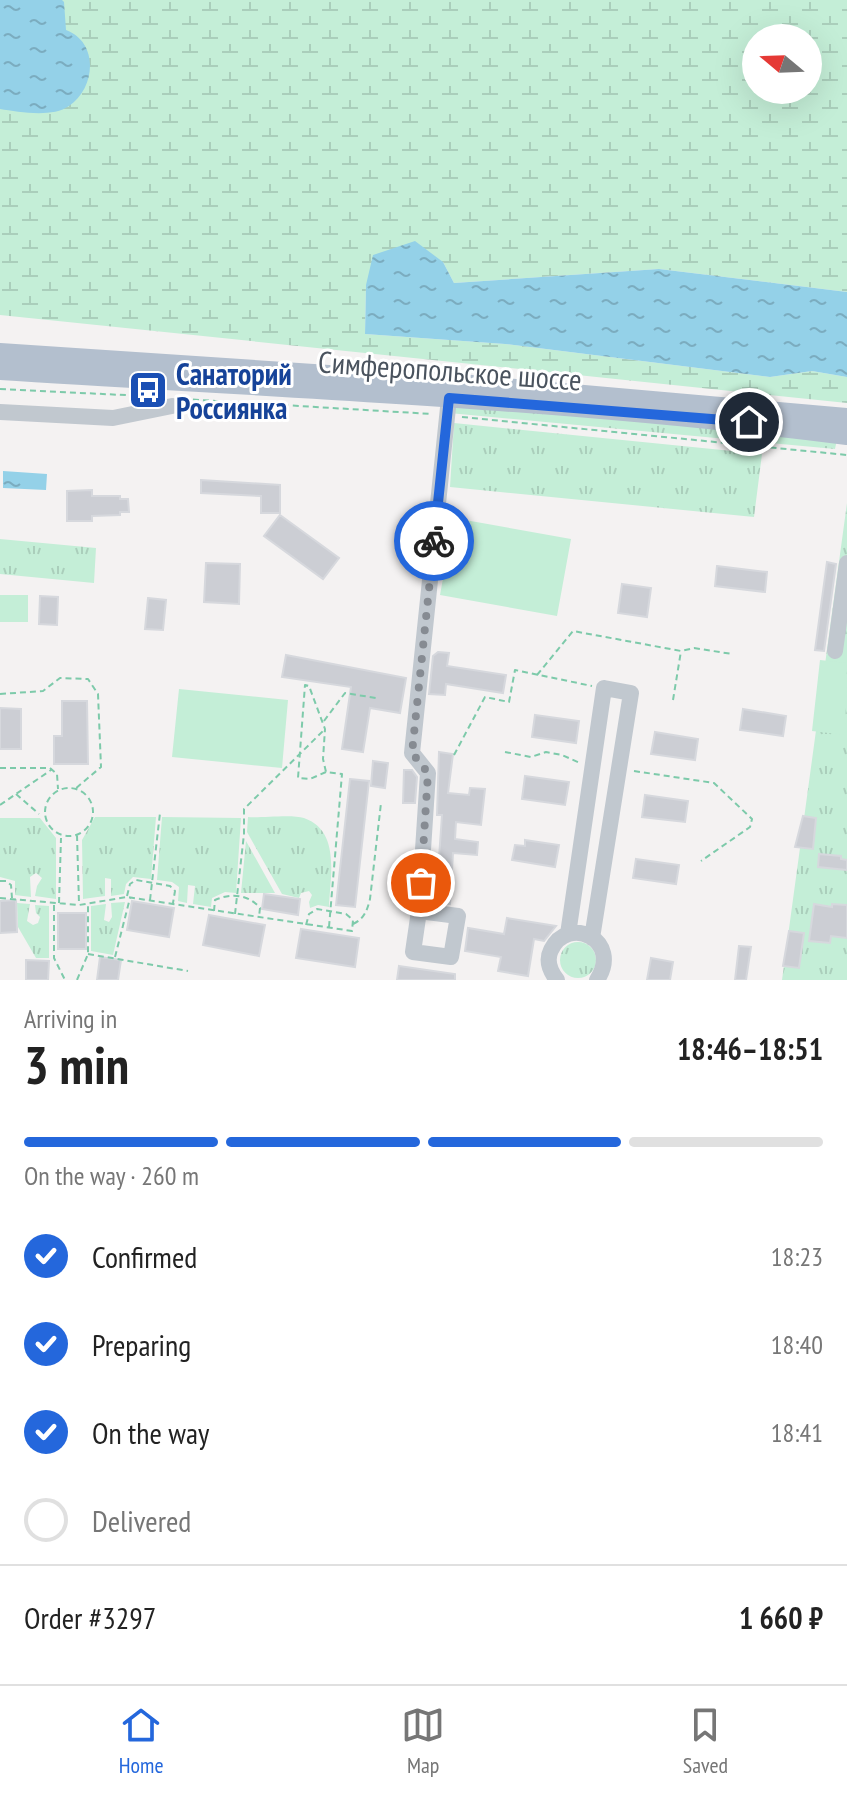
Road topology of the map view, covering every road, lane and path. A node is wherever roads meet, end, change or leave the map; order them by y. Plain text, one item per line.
1 (0, 353) edge
2 (0, 370) edge
3 (0, 389) edge
4 (157, 397) dead end
5 (172, 402) joint
6 (447, 406) junction
7 (0, 412) edge
8 (847, 418) edge
9 (847, 435) edge
10 (847, 455) edge
11 (847, 563) edge
12 (681, 651) junction
13 (835, 651) dead end
14 (732, 654) dead end
15 (537, 675) junction
16 (604, 688) junction
17 (0, 694) edge
18 (376, 698) dead end
19 (673, 700) dead end
20 (323, 722) junction
21 (325, 729) junction
22 (505, 752) dead end
23 (454, 755) dead end
24 (299, 757) junction
25 (593, 765) junction
26 (0, 768) edge
27 (619, 769) junction
28 (52, 770) junction
29 (326, 772) junction
30 (75, 789) junction
31 (58, 791) junction
32 (15, 794) junction
33 (381, 803) dead end
34 (0, 805) edge
35 (160, 813) dead end
36 (39, 814) dead end
37 (61, 835) junction
38 (77, 835) junction
39 (701, 861) dead end
40 (0, 881) edge
41 (153, 882) junction
42 (238, 896) junction
43 (0, 898) edge
44 (12, 898) junction
45 (128, 898) junction
46 (150, 901) junction
47 (54, 904) junction
48 (88, 904) junction
49 (59, 905) junction
50 (79, 905) junction
51 (172, 905) junction
52 (332, 911) junction
53 (419, 911) dead end
54 (213, 912) junction
55 (235, 915) junction
56 (258, 918) junction
57 (306, 925) junction
58 (352, 925) junction
59 (329, 928) junction
60 (568, 934) junction
61 (592, 938) junction
62 (88, 954) junction
63 (114, 958) junction
64 (188, 971) dead end
65 (65, 980) edge
66 (77, 980) edge
67 (557, 980) edge
68 (597, 980) edge

1 - 8 main road, Симферопольское шоссе
2 - 6 main road, Симферопольское шоссе
3 - 4 path
5 - 6 path
5 - 7 lane
6 - 9 main road, Симферопольское шоссе
6 - 10 path
6 - 53 lane
11 - 13 lane
12 - 14 path
12 - 15 path
12 - 19 path
15 - 16 path
15 - 23 path
16 - 25 lane
16 - 27 lane
17 - 30 path
18 - 20 path
20 - 21 path
20 - 24 path
21 - 24 path
21 - 29 path
22 - 25 path
24 - 29 path
24 - 42 path
25 - 60 lane
26 - 28 path
27 - 39 path
27 - 61 lane
28 - 31 path
28 - 32 path
29 - 52 path
30 - 31 path
30 - 38 path
31 - 37 path
32 - 34 path
32 - 36 path
33 - 58 path
35 - 41 path
37 - 38 path
37 - 49 path
38 - 50 path
40 - 44 path
41 - 45 path
41 - 46 path
41 - 51 path
42 - 54 path
42 - 55 path
42 - 56 path
43 - 44 path
44 - 47 path
45 - 46 path
45 - 48 path
45 - 63 path
46 - 51 path
47 - 49 path
47 - 65 path
48 - 50 path
48 - 62 path
49 - 50 path
51 - 54 path
52 - 57 path
52 - 58 path
52 - 59 path
54 - 55 path
55 - 56 path
56 - 57 path
57 - 59 path
58 - 59 path
60 - 61 lane
60 - 67 lane
61 - 68 lane
62 - 63 path
62 - 66 path
63 - 64 path

